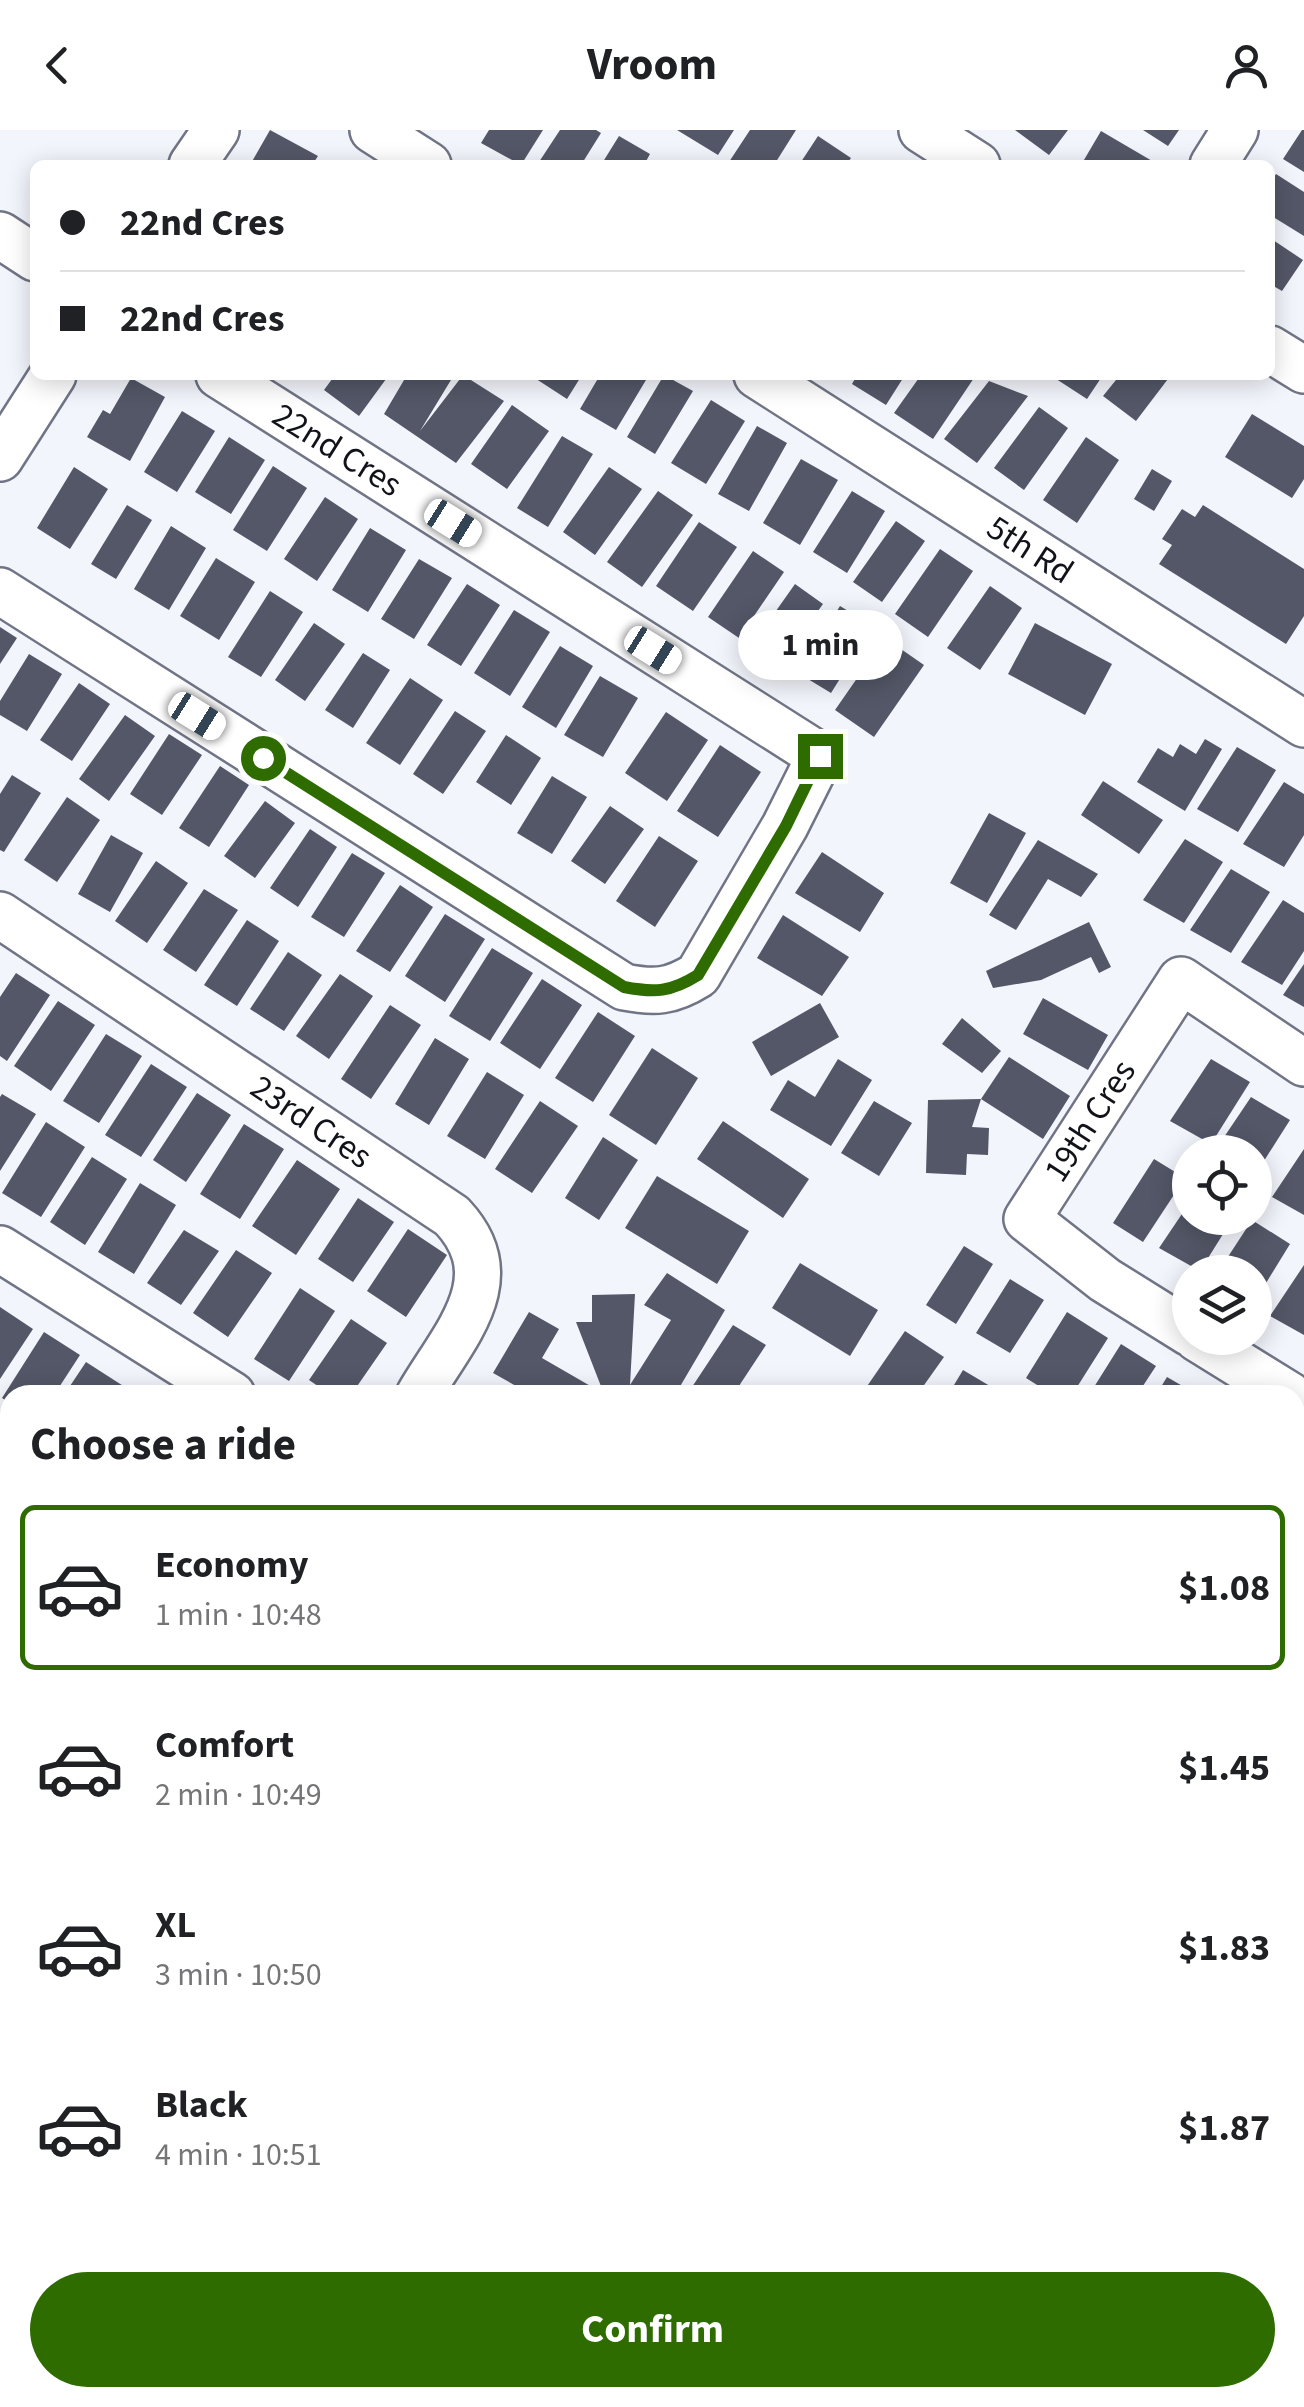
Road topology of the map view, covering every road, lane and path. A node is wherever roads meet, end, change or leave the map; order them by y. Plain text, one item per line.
1 (216, 130) edge
2 (373, 130) edge
3 (922, 130) edge
4 (1235, 130) edge
5 (195, 160) edge
6 (420, 160) edge
7 (969, 160) edge
8 (1216, 160) edge
9 (0, 235) edge
10 (30, 255) edge
11 (1275, 352) edge
12 (1304, 370) edge
13 (50, 380) edge
14 (227, 380) edge
15 (765, 380) edge
16 (0, 458) edge
17 (0, 591) edge
18 (1304, 724) edge
19 (0, 915) edge
20 (1304, 1063) edge
21 (0, 1249) edge
22 (1172, 1322) edge
23 (1224, 1355) edge
24 (216, 1385) edge
25 (425, 1385) edge
26 (1273, 1385) edge

1 - 5 street
2 - 6 street
3 - 7 street
4 - 8 street
9 - 10 street
11 - 12 street
13 - 16 street
14 - 17 street, 22nd Cres
15 - 18 street, 5th Rd
19 - 25 street, 23rd Cres
20 - 22 street, 19th Cres
21 - 24 street
23 - 26 street

